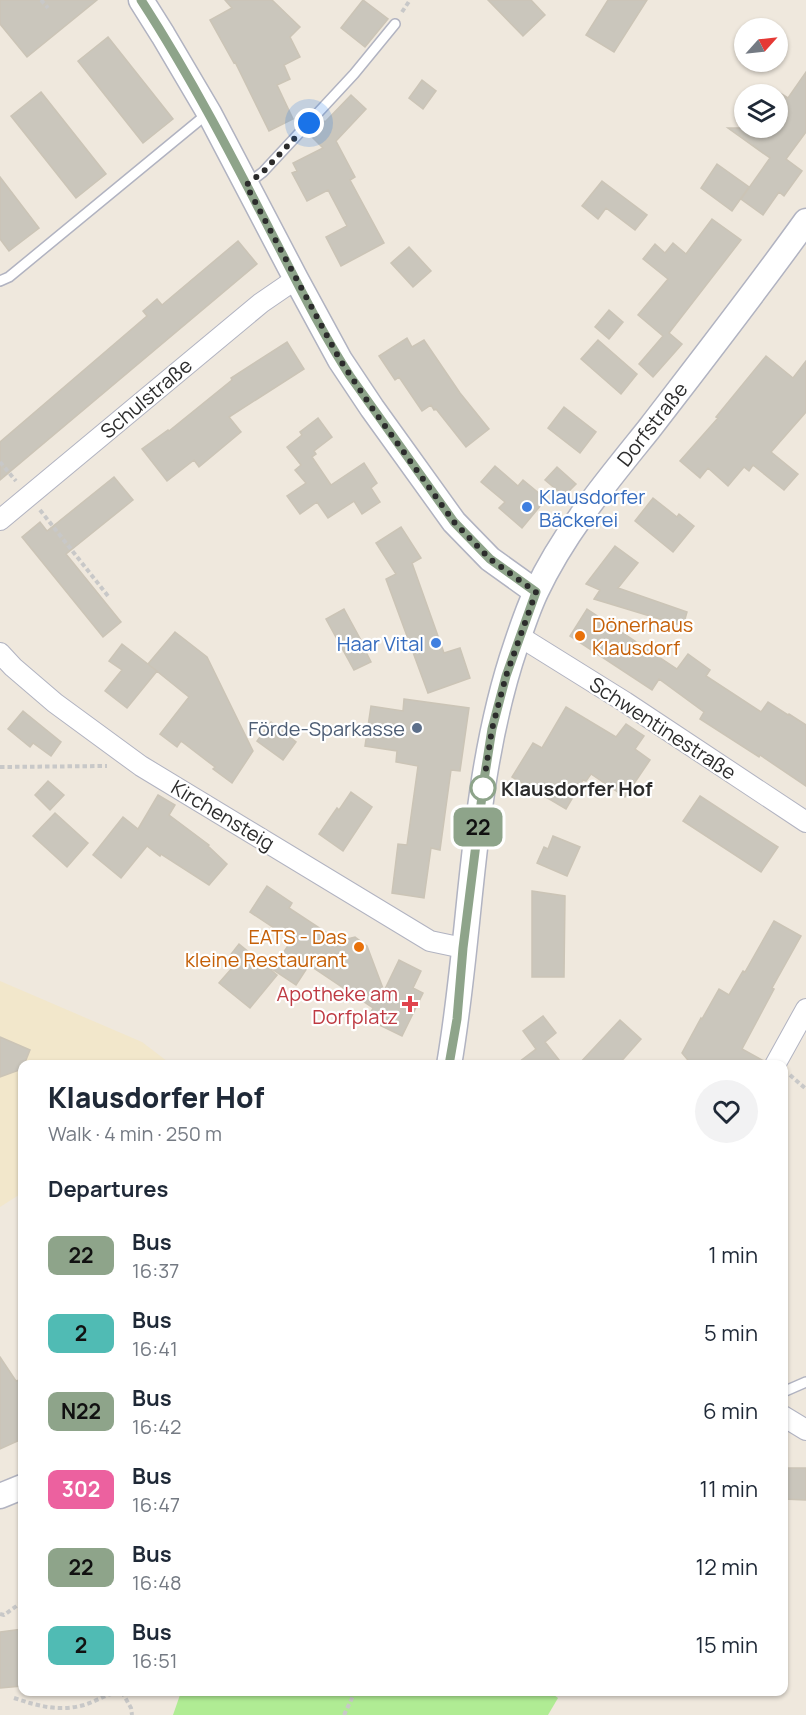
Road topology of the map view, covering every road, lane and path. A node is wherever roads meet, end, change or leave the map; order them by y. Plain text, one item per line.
1 (41, 0) edge
2 (141, 0) edge
3 (48, 8) dead end
4 (395, 24) dead end
5 (209, 113) junction
6 (246, 185) junction
7 (806, 221) edge
8 (296, 279) junction
9 (0, 281) edge
10 (29, 495) junction
11 (0, 520) edge
12 (536, 592) junction
13 (108, 596) dead end
14 (519, 636) junction
15 (0, 653) edge
16 (141, 766) junction
17 (0, 767) edge
18 (806, 822) edge
19 (463, 948) junction
20 (806, 1009) edge
21 (450, 1060) edge
22 (778, 1060) edge
23 (788, 1073) edge
24 (806, 1089) edge
25 (806, 1382) edge
26 (788, 1390) edge
27 (788, 1419) edge
28 (806, 1430) edge
29 (18, 1489) edge
30 (0, 1496) edge
31 (18, 1605) edge
32 (0, 1614) edge
33 (105, 1696) edge
34 (124, 1696) edge
35 (353, 1696) edge
36 (14, 1698) dead end
37 (132, 1715) edge
38 (344, 1715) edge

1 - 3 path
2 - 5 street
4 - 6 lane
5 - 6 street
5 - 9 lane
6 - 8 street
7 - 12 street, Dorfstraße
8 - 10 street, Schulstraße
8 - 12 street
10 - 11 street, Schulstraße
10 - 13 path
12 - 14 street, Dorfstraße
14 - 18 street, Schwentinestraße
14 - 19 street, Dorfstraße
15 - 16 street, Kirchensteig
16 - 17 path
16 - 19 street, Kirchensteig
19 - 21 street, Dorfstraße
20 - 22 street
23 - 24 path
25 - 26 lane
27 - 28 street
29 - 30 street
31 - 32 path
33 - 36 path
34 - 37 path
35 - 38 path

